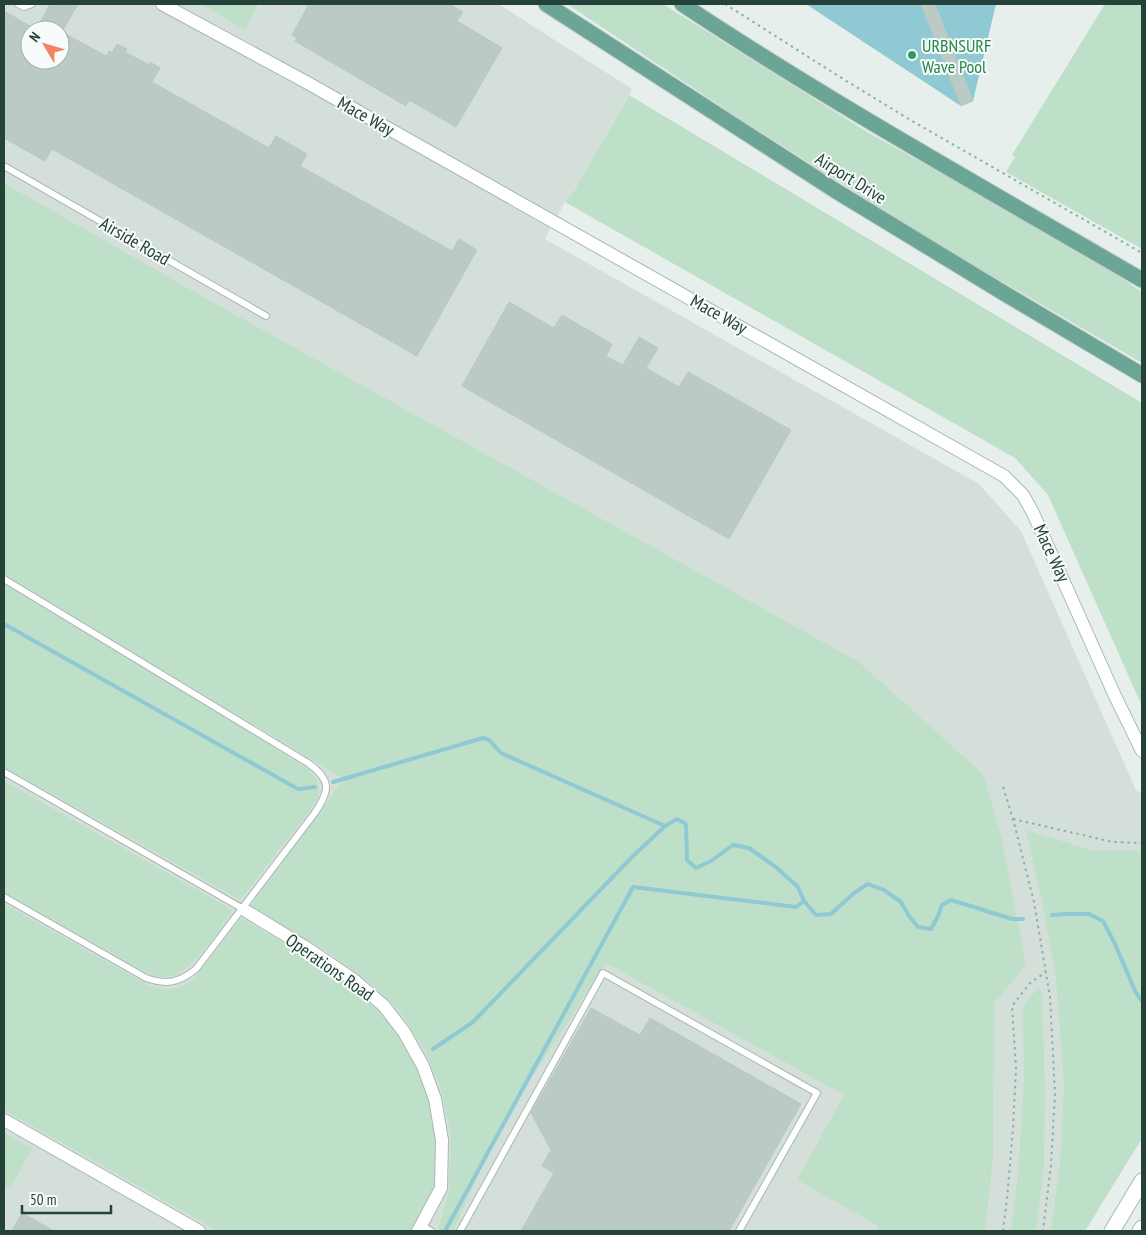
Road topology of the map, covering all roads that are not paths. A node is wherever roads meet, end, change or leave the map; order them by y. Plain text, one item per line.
1 (18, 4) edge
2 (32, 4) edge
3 (162, 4) edge
4 (546, 4) edge
5 (682, 4) edge
6 (4, 166) edge
7 (1142, 280) edge
8 (266, 316) dead end
9 (1142, 375) edge
10 (4, 579) edge
11 (1142, 751) edge
12 (4, 772) edge
13 (4, 898) edge
14 (244, 910) junction
15 (4, 1120) edge
16 (1142, 1181) edge
17 (1142, 1228) edge
18 (424, 1229) edge
19 (199, 1231) edge
20 (460, 1231) edge
21 (739, 1231) edge
22 (1112, 1231) edge
23 (1140, 1231) edge

1 - 2 lane
3 - 11 street, Mace Way
4 - 9 main road, Airport Drive
5 - 7 main road
6 - 8 lane, Airside Road
10 - 14 lane
12 - 14 lane
13 - 14 lane
14 - 18 street, Operations Road
15 - 19 street
16 - 22 street
17 - 23 street
20 - 21 lane

